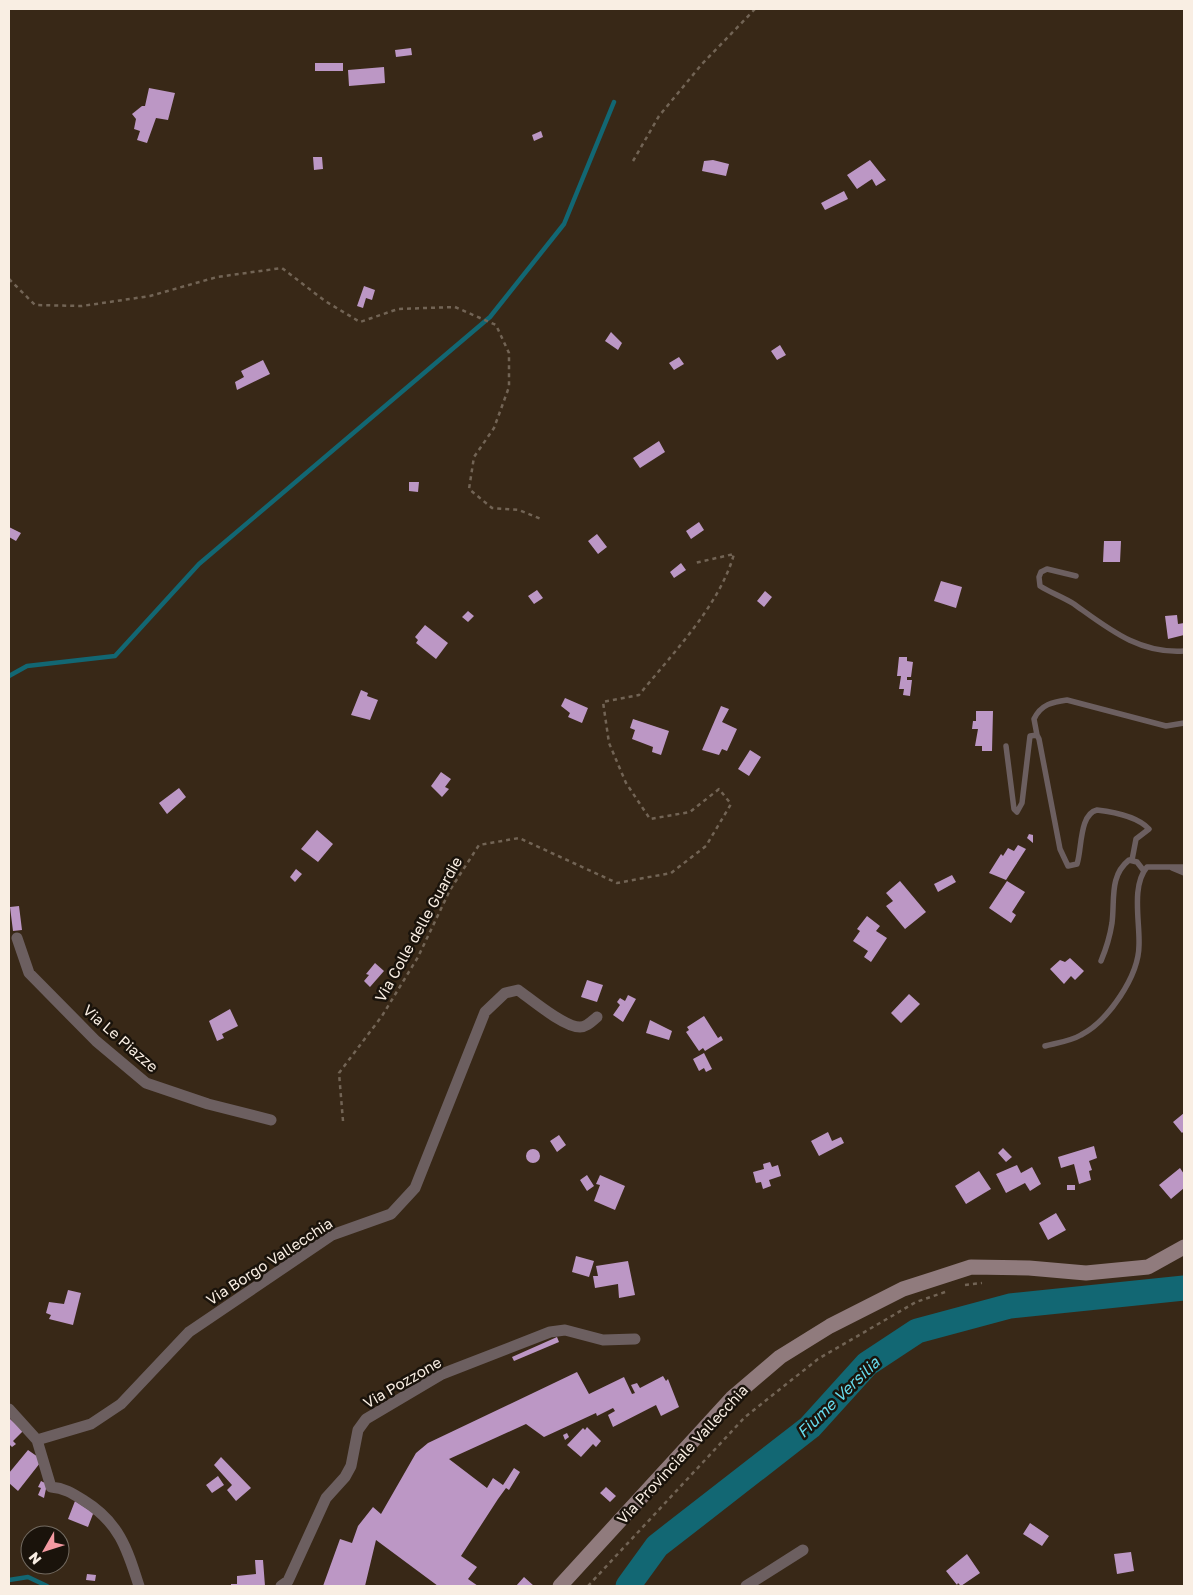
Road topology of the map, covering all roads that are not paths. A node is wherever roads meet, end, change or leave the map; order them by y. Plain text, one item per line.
1 (1076, 576) dead end
2 (1184, 651) edge
3 (1184, 723) edge
4 (1037, 735) junction
5 (1006, 746) dead end
6 (1132, 860) junction
7 (1170, 867) junction
8 (1184, 867) edge
9 (1144, 871) junction
10 (1184, 873) edge
11 (17, 938) dead end
12 (1101, 961) dead end
13 (597, 1017) dead end
14 (1045, 1046) dead end
15 (271, 1120) dead end
16 (1184, 1247) edge
17 (635, 1339) dead end
18 (9, 1409) edge
19 (36, 1440) junction
20 (804, 1550) dead end
21 (139, 1586) edge
22 (280, 1586) edge
23 (560, 1586) edge
24 (746, 1586) edge

1 - 2 lane
3 - 4 lane
4 - 5 lane
4 - 6 lane
6 - 9 lane
6 - 12 lane
7 - 8 lane
7 - 9 lane
7 - 10 lane
9 - 14 lane
11 - 15 street, Via Le Piazze
13 - 19 street, Via Borgo Vallecchia
16 - 23 main road, Via Provinciale Vallecchia
17 - 22 street, Via Pozzone
18 - 19 street
19 - 21 street
20 - 24 street

